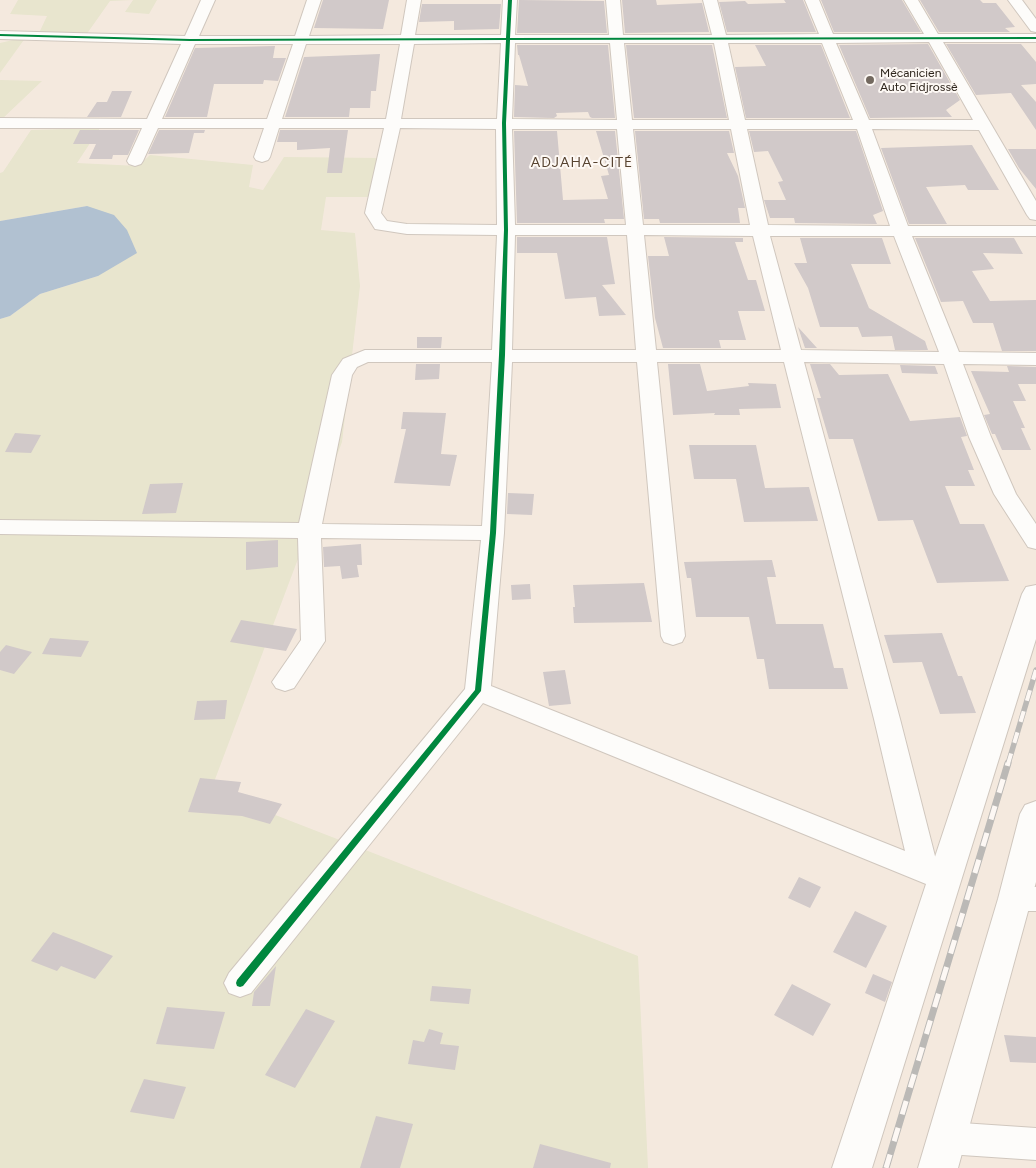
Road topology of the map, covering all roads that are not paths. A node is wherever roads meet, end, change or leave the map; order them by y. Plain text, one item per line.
1 (208, 0) edge
2 (314, 0) edge
3 (414, 0) edge
4 (510, 0) edge
5 (613, 0) edge
6 (710, 0) edge
7 (812, 0) edge
8 (911, 0) edge
9 (1015, 0) edge
10 (1036, 28) edge
11 (0, 35) edge
12 (1036, 38) edge
13 (507, 39) junction
14 (617, 39) junction
15 (720, 39) junction
16 (827, 39) junction
17 (933, 39) junction
18 (190, 40) junction
19 (301, 40) junction
20 (407, 40) junction
21 (0, 122) edge
22 (152, 123) junction
23 (273, 123) junction
24 (504, 123) junction
25 (393, 124) junction
26 (625, 124) junction
27 (736, 124) junction
28 (863, 125) junction
29 (983, 125) junction
30 (262, 157) dead end
31 (135, 162) dead end
32 (1036, 215) edge
33 (506, 230) junction
34 (635, 230) junction
35 (760, 230) junction
36 (901, 231) junction
37 (1036, 231) edge
38 (502, 355) junction
39 (647, 356) junction
40 (792, 356) junction
41 (951, 357) junction
42 (1036, 359) edge
43 (0, 527) edge
44 (309, 530) junction
45 (493, 533) junction
46 (1036, 542) edge
47 (1036, 594) edge
48 (673, 636) dead end
49 (285, 682) dead end
50 (478, 692) junction
51 (1036, 814) edge
52 (934, 875) junction
53 (1026, 899) edge
54 (240, 983) dead end
55 (1036, 1144) edge
56 (943, 1153) edge
57 (852, 1168) edge

1 - 18 street
2 - 19 street
3 - 20 street
4 - 13 street
5 - 14 street
6 - 15 street
7 - 16 street
8 - 17 street
9 - 10 street
11 - 18 street
12 - 17 street
13 - 14 street
13 - 20 street
13 - 24 street
14 - 15 street
14 - 26 street
15 - 16 street
15 - 27 street
16 - 17 street
16 - 28 street
17 - 29 street
18 - 19 street
18 - 22 street
19 - 20 street
19 - 23 street
20 - 25 street
21 - 22 street
22 - 23 street
22 - 31 street
23 - 25 street
23 - 30 street
24 - 25 street
24 - 26 street
24 - 33 street
25 - 33 street
26 - 27 street
26 - 34 street
27 - 28 street
27 - 35 street
28 - 29 street
28 - 36 street
29 - 32 street
33 - 34 street
33 - 38 street
34 - 35 street
34 - 39 street
35 - 36 street
35 - 40 street
36 - 37 street
36 - 41 street
38 - 39 street
38 - 44 street
38 - 45 street
39 - 40 street
39 - 48 street
40 - 41 street
40 - 52 street
41 - 42 street
41 - 46 street
43 - 44 street
44 - 45 street
44 - 49 street
45 - 50 street
47 - 52 main road
50 - 52 street
50 - 54 street
51 - 53 main road
52 - 57 main road
53 - 56 main road
55 - 56 street

